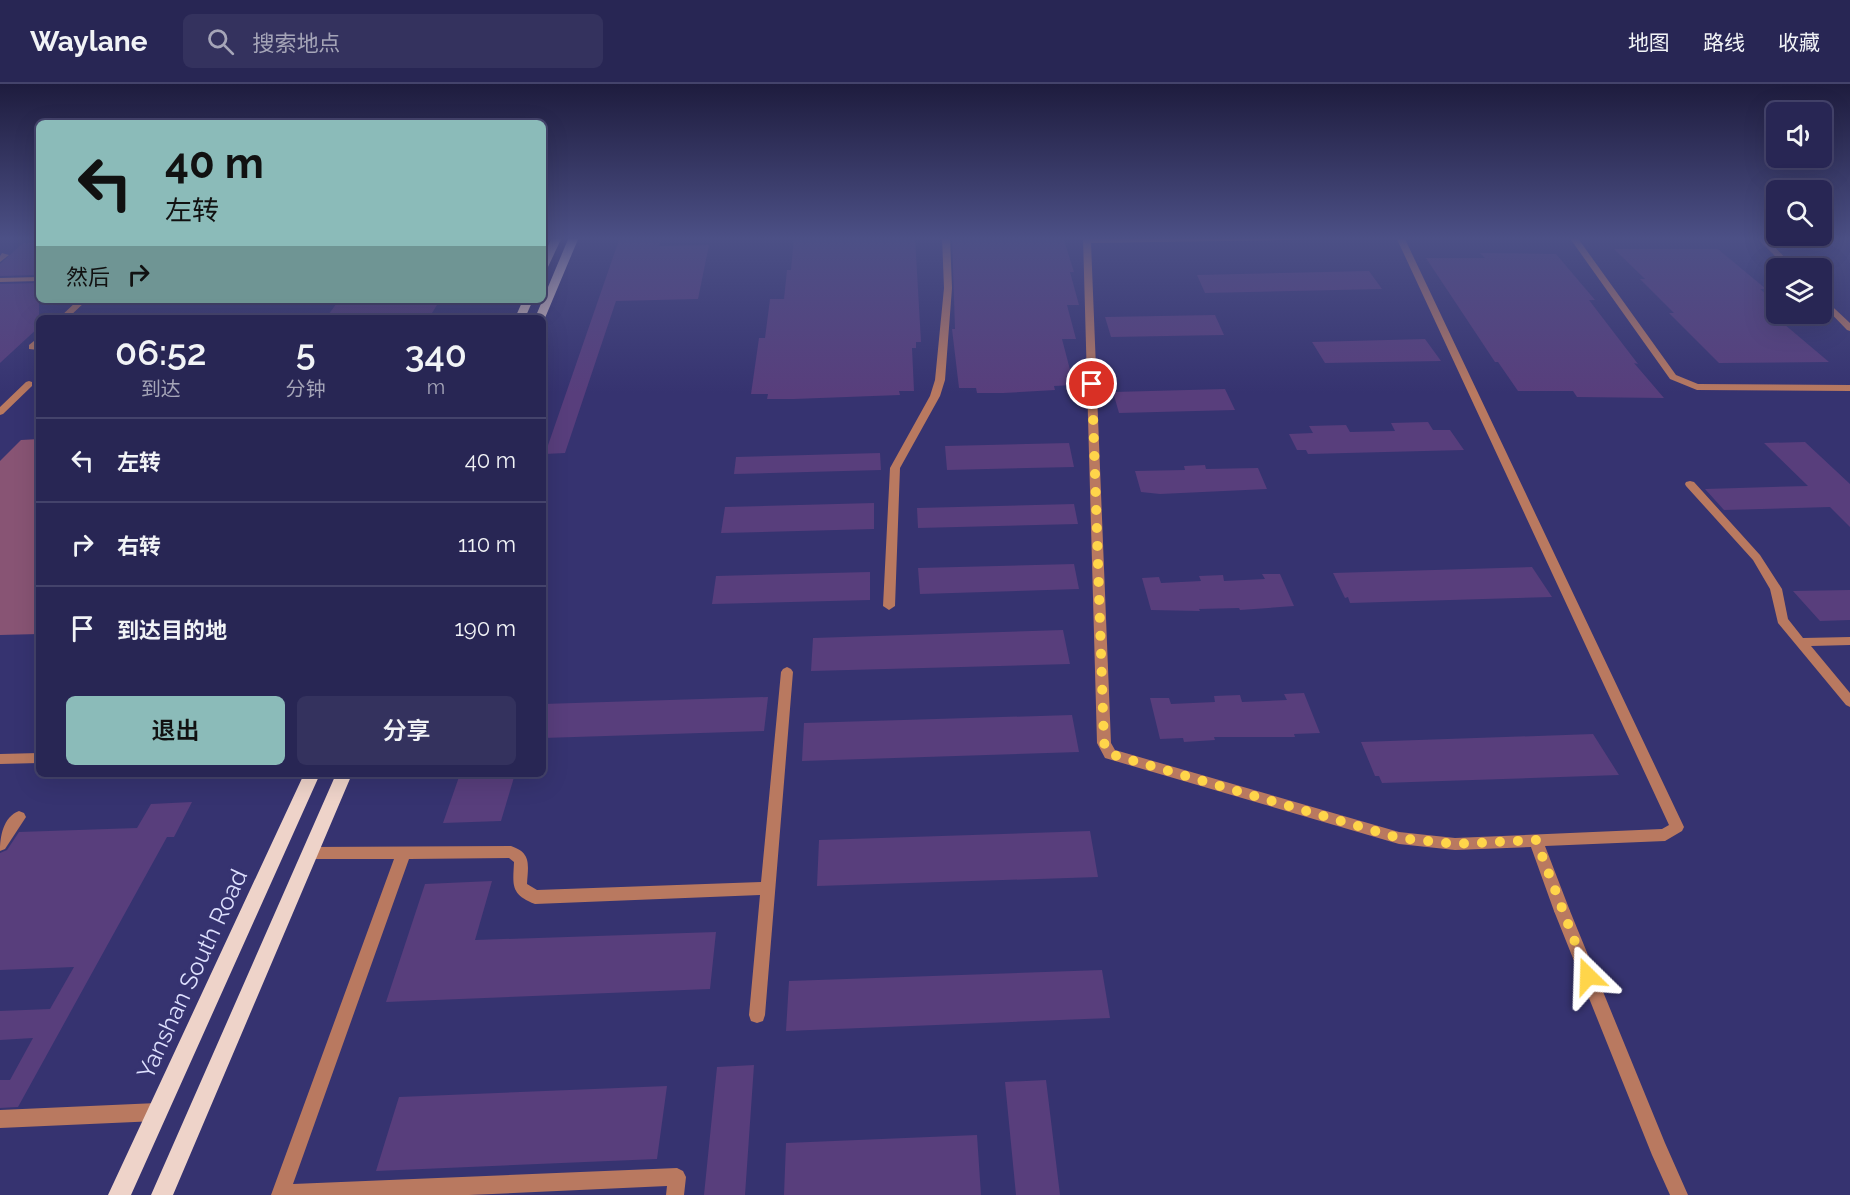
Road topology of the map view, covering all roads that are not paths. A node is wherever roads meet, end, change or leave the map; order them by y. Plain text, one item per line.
1 (552, 289) edge
2 (948, 289) edge
3 (1090, 289) edge
4 (1424, 289) edge
5 (1611, 289) edge
6 (80, 303) edge
7 (1832, 309) edge
8 (66, 315) edge
9 (541, 315) edge
10 (1850, 328) edge
11 (29, 384) dead end
12 (1850, 388) edge
13 (0, 412) edge
14 (1690, 484) dead end
15 (889, 606) dead end
16 (1850, 641) edge
17 (1800, 642) junction
18 (787, 672) dead end
19 (1850, 702) edge
20 (36, 758) edge
21 (0, 759) edge
22 (311, 777) edge
23 (343, 777) edge
24 (19, 817) dead end
25 (1536, 840) junction
26 (0, 845) edge
27 (404, 852) junction
28 (310, 853) junction
29 (769, 888) junction
30 (757, 1015) dead end
31 (157, 1112) junction
32 (0, 1119) edge
33 (280, 1194) edge
34 (119, 1195) edge
35 (162, 1195) edge
36 (675, 1195) edge
37 (1679, 1195) edge

1 - 9 main road
2 - 15 street
3 - 25 street
4 - 25 street
5 - 12 street
6 - 8 street
7 - 10 street
11 - 13 street
14 - 17 street
16 - 17 street
17 - 19 street
18 - 29 street
20 - 21 street
22 - 31 main road, Yanshan South Road
23 - 28 main road
24 - 26 street
25 - 37 street
27 - 28 street
27 - 29 street
27 - 33 street
28 - 35 main road
29 - 30 street
31 - 32 street
31 - 34 main road, Yanshan South Road
33 - 36 street

